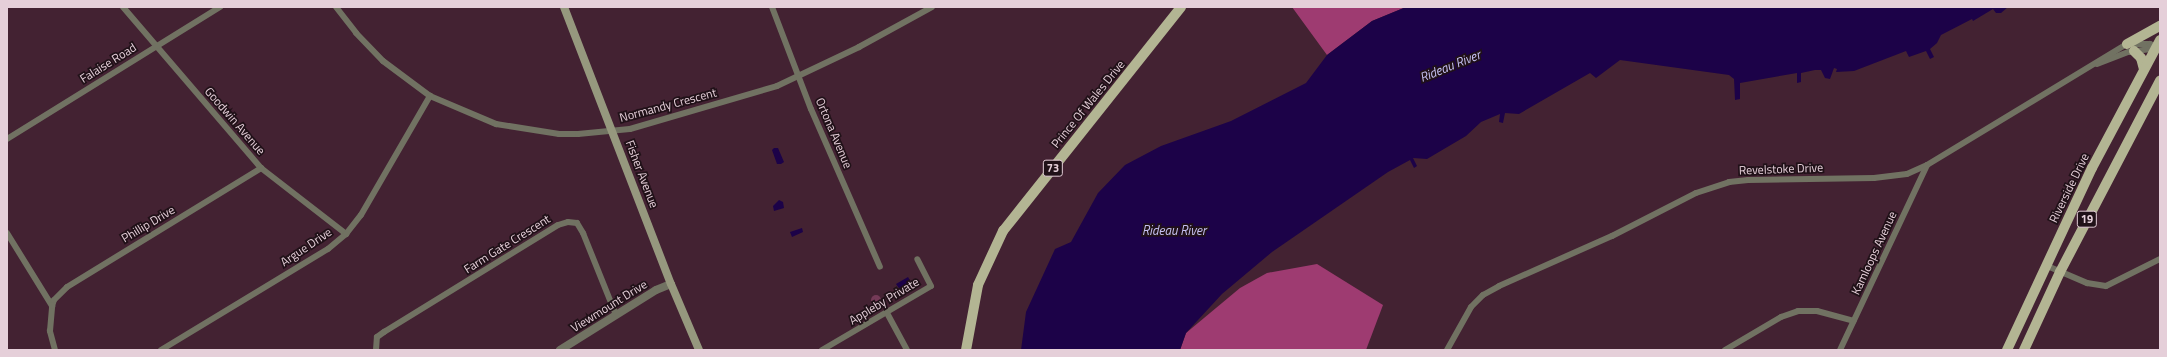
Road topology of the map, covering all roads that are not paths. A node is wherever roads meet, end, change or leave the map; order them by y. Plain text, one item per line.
1 (123, 7) edge
2 (220, 7) edge
3 (336, 7) edge
4 (564, 7) edge
5 (772, 7) edge
6 (932, 7) edge
7 (1181, 7) edge
8 (2160, 26) edge
9 (157, 46) junction
10 (2159, 46) edge
11 (2131, 47) junction
12 (2094, 64) junction
13 (2144, 69) junction
14 (799, 75) junction
15 (2160, 81) edge
16 (430, 96) junction
17 (613, 131) junction
18 (7, 139) edge
19 (1927, 165) junction
20 (261, 168) junction
21 (7, 234) edge
22 (346, 234) junction
23 (917, 259) dead end
24 (2160, 259) edge
25 (2045, 265) junction
26 (880, 267) dead end
27 (2060, 272) junction
28 (671, 284) junction
29 (52, 306) junction
30 (887, 313) junction
31 (616, 315) junction
32 (1854, 322) junction
33 (55, 350) edge
34 (161, 350) edge
35 (376, 350) edge
36 (560, 350) edge
37 (699, 350) edge
38 (823, 350) edge
39 (907, 350) edge
40 (966, 350) edge
41 (1446, 350) edge
42 (1725, 350) edge
43 (1840, 350) edge
44 (2007, 350) edge
45 (2024, 350) edge

1 - 9 street, Goodwin Avenue
2 - 9 street, Falaise Road
3 - 16 street, Normandy Crescent
4 - 17 main road, Fisher Avenue
5 - 14 street, Ortona Avenue
6 - 14 street, Normandy Crescent
7 - 40 main road, Prince Of Wales Drive / 73
8 - 11 main road
9 - 18 street, Falaise Road
9 - 20 street, Goodwin Avenue
10 - 11 street, Revelstoke Drive
10 - 11 street, Revelstoke Drive
10 - 13 main road, Riverside Drive / 19
11 - 12 street, Revelstoke Drive
11 - 12 street, Revelstoke Drive
11 - 13 main road
12 - 19 street, Revelstoke Drive
13 - 25 main road, Riverside Drive / 19
14 - 17 street, Normandy Crescent
14 - 26 street, Ortona Avenue
15 - 27 main road, 19
16 - 17 street, Normandy Crescent
16 - 22 street, Argue Drive
17 - 28 main road, Fisher Avenue
19 - 32 street, Kamloops Avenue
19 - 41 street, Revelstoke Drive
20 - 22 street, Goodwin Avenue
20 - 29 street, Phillip Drive
21 - 29 street
22 - 34 street, Argue Drive
23 - 30 street, Appleby Private
24 - 27 street
25 - 27 street
25 - 44 main road, Riverside Drive / 19
27 - 45 main road, 19
28 - 31 street, Viewmount Drive
28 - 37 main road, Fisher Avenue
29 - 33 street
30 - 38 street, Appleby Private
30 - 39 street
31 - 35 street, Farm Gate Crescent
31 - 36 street, Viewmount Drive
32 - 42 street
32 - 43 street, Kamloops Avenue

